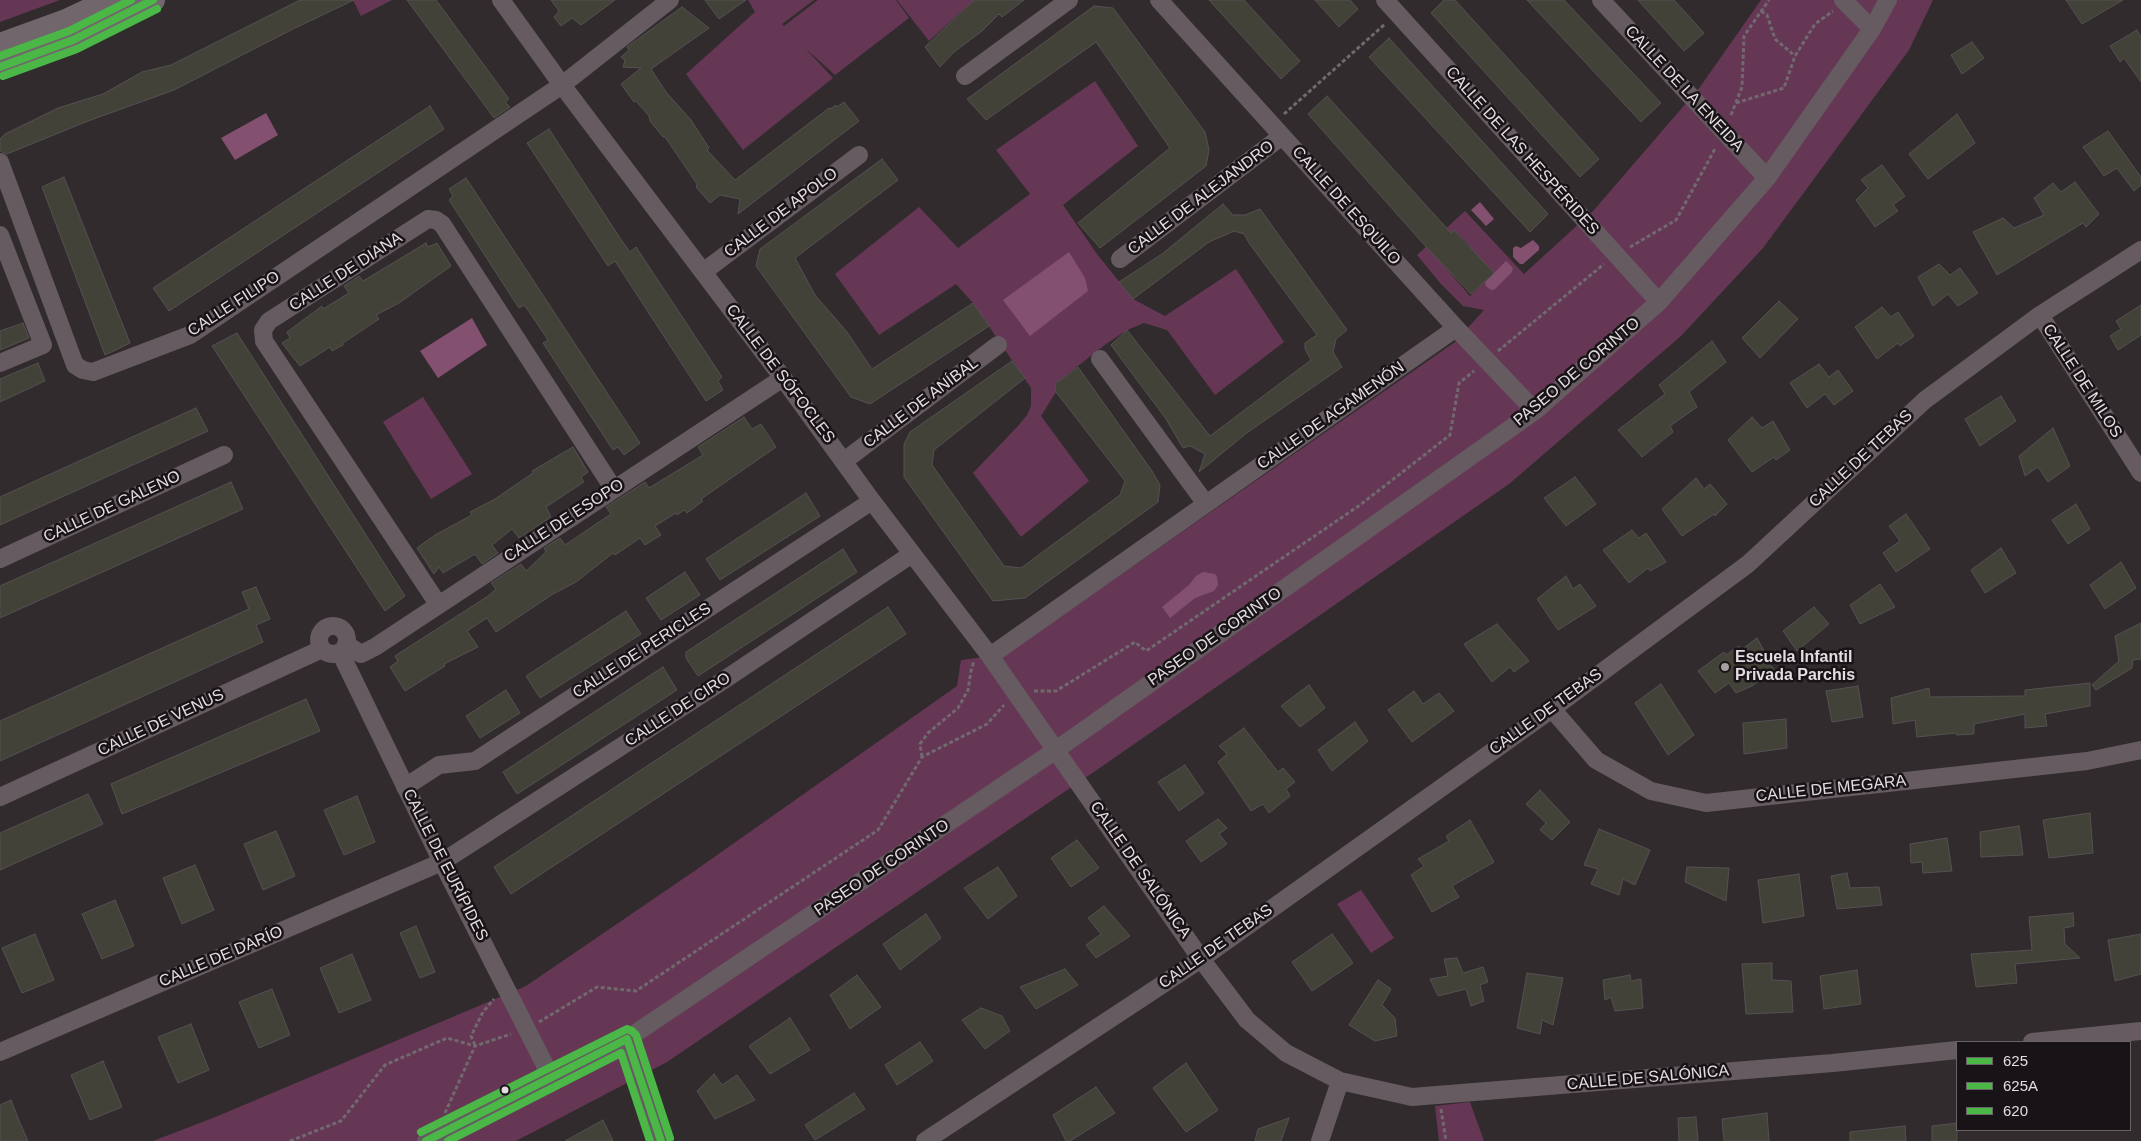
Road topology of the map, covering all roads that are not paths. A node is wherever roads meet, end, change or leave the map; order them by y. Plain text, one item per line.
1 (111, 0) edge
2 (154, 0) edge
3 (501, 0) edge
4 (670, 0) edge
5 (1069, 0) edge
6 (1159, 0) edge
7 (1385, 0) edge
8 (1601, 0) edge
9 (1888, 0) edge
10 (1844, 1) edge
11 (1872, 30) junction
12 (0, 45) edge
13 (0, 67) edge
14 (965, 76) dead end
15 (562, 85) junction
16 (1277, 130) junction
17 (859, 155) dead end
18 (0, 162) edge
19 (1767, 178) junction
20 (0, 235) edge
21 (2141, 250) edge
22 (1120, 259) dead end
23 (703, 272) junction
24 (1659, 302) junction
25 (2040, 315) junction
26 (1456, 328) junction
27 (998, 345) dead end
28 (1100, 359) dead end
29 (0, 363) edge
30 (783, 378) junction
31 (1535, 412) junction
32 (224, 455) dead end
33 (844, 461) junction
34 (2141, 473) edge
35 (613, 488) junction
36 (872, 501) junction
37 (1206, 504) junction
38 (912, 554) junction
39 (0, 559) edge
40 (438, 604) junction
41 (343, 648) junction
42 (322, 649) junction
43 (988, 654) junction
44 (1552, 709) junction
45 (1056, 750) junction
46 (2141, 750) edge
47 (405, 787) junction
48 (0, 797) edge
49 (442, 862) junction
50 (1201, 959) junction
51 (2141, 1031) edge
52 (627, 1039) junction
53 (2042, 1041) edge
54 (1956, 1050) edge
55 (0, 1052) edge
56 (551, 1077) junction
57 (1340, 1082) junction
58 (426, 1141) edge
59 (661, 1141) edge
60 (925, 1141) edge
61 (1320, 1141) edge

1 - 12 main road
2 - 13 main road
3 - 15 street, CALLE DE SÓFOCLES
4 - 15 street, CALLE FILIPO
5 - 14 street
6 - 16 street, CALLE DE ESQUILO
7 - 24 street, CALLE DE LAS HESPÉRIDES
8 - 19 street, CALLE DE LA ENEIDA
9 - 11 street, PASEO DE CORINTO
10 - 11 street
11 - 19 street, PASEO DE CORINTO
15 - 18 street, CALLE FILIPO
15 - 23 street, CALLE DE SÓFOCLES
16 - 22 street, CALLE DE ALEJANDRO
16 - 26 street, CALLE DE ESQUILO
17 - 23 street, CALLE DE APOLO
19 - 24 street, PASEO DE CORINTO
20 - 29 street
21 - 25 street, CALLE DE TEBAS
23 - 30 street, CALLE DE SÓFOCLES
24 - 31 street, PASEO DE CORINTO
25 - 34 street, CALLE DE MILOS
25 - 44 street, CALLE DE TEBAS
26 - 31 street, CALLE DE ESQUILO
26 - 37 street, CALLE DE AGAMENÓN
27 - 33 street, CALLE DE ANÍBAL
28 - 37 street
30 - 33 street, CALLE DE SÓFOCLES
30 - 35 street, CALLE DE ESOPO
31 - 45 street, PASEO DE CORINTO
32 - 39 street, CALLE DE GALENO
33 - 36 street, CALLE DE SÓFOCLES
35 - 40 street, CALLE DE ESOPO
35 - 40 street, CALLE DE DIANA
36 - 38 street, CALLE DE SÓFOCLES
36 - 47 street, CALLE DE PERICLES
37 - 43 street, CALLE DE AGAMENÓN
38 - 43 street, CALLE DE SÓFOCLES
38 - 49 street, CALLE DE CIRO
40 - 41 street, CALLE DE ESOPO
41 - 42 street
41 - 42 street
41 - 47 street, CALLE DE EURÍPIDES
42 - 48 street, CALLE DE VENUS
43 - 45 street, CALLE DE SÓFOCLES
44 - 46 street, CALLE DE MEGARA
44 - 50 street, CALLE DE TEBAS
45 - 50 street, CALLE DE SALÓNICA
45 - 52 street, PASEO DE CORINTO
47 - 49 street, CALLE DE EURÍPIDES
49 - 55 street, CALLE DE DARÍO
49 - 56 street, CALLE DE EURÍPIDES
50 - 57 street, CALLE DE SALÓNICA
50 - 60 street, CALLE DE TEBAS
51 - 53 street
52 - 56 street, PASEO DE CORINTO
52 - 59 street
54 - 57 street, CALLE DE SALÓNICA
56 - 58 street, PASEO DE CORINTO
57 - 61 street

